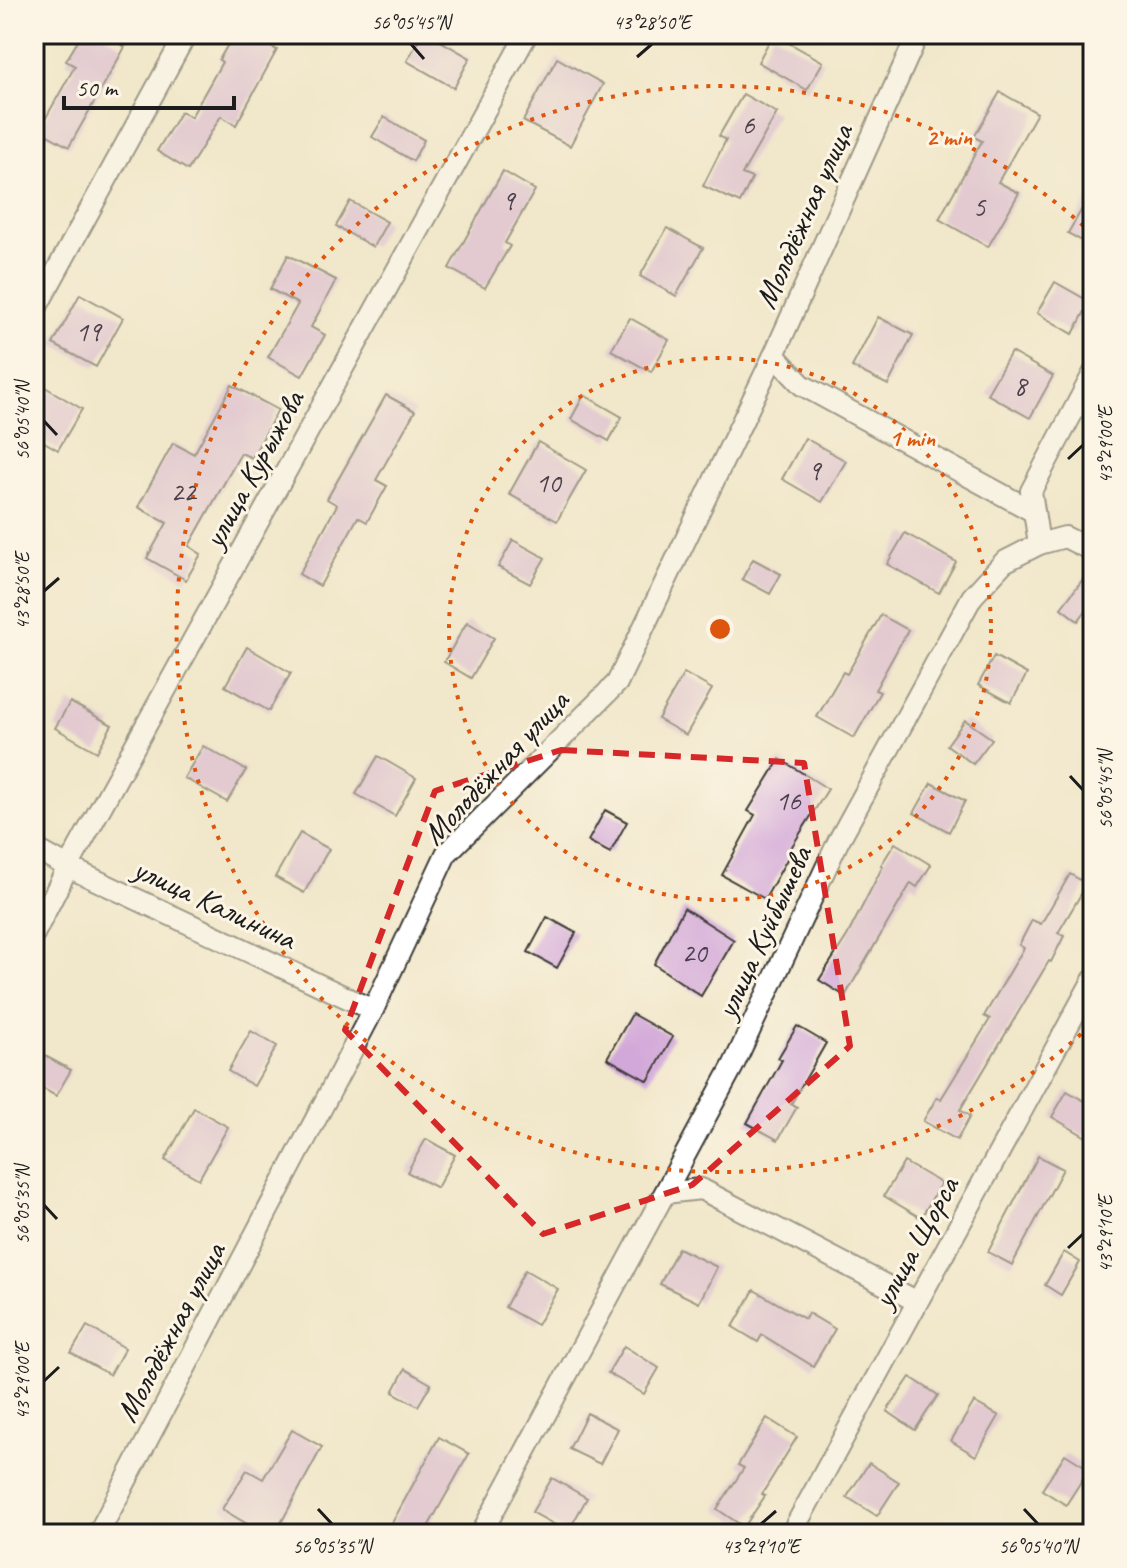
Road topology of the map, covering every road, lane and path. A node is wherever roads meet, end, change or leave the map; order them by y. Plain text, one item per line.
1 (186, 34) edge
2 (527, 34) edge
3 (918, 34) edge
4 (34, 312) edge
5 (774, 355) junction
6 (1093, 374) edge
7 (1034, 512) junction
8 (1039, 544) junction
9 (1093, 551) edge
10 (34, 848) edge
11 (68, 867) junction
12 (34, 934) edge
13 (1093, 980) edge
14 (373, 1010) junction
15 (665, 1193) junction
16 (916, 1301) junction
17 (98, 1534) edge
18 (481, 1534) edge
19 (791, 1534) edge

1 - 4 street
2 - 11 street, улица Курыжова
3 - 5 street, Молодёжная улица
5 - 7 street
5 - 14 street, Молодёжная улица
6 - 7 street
7 - 8 street
8 - 9 street
8 - 15 street, улица Куйбышева
10 - 11 street, улица Калинина
11 - 12 street, улица Курыжова
11 - 14 street, улица Калинина
13 - 16 street, улица Щорса
14 - 17 street, Молодёжная улица
15 - 16 street
15 - 18 street, улица Куйбышева
16 - 19 street, улица Щорса

